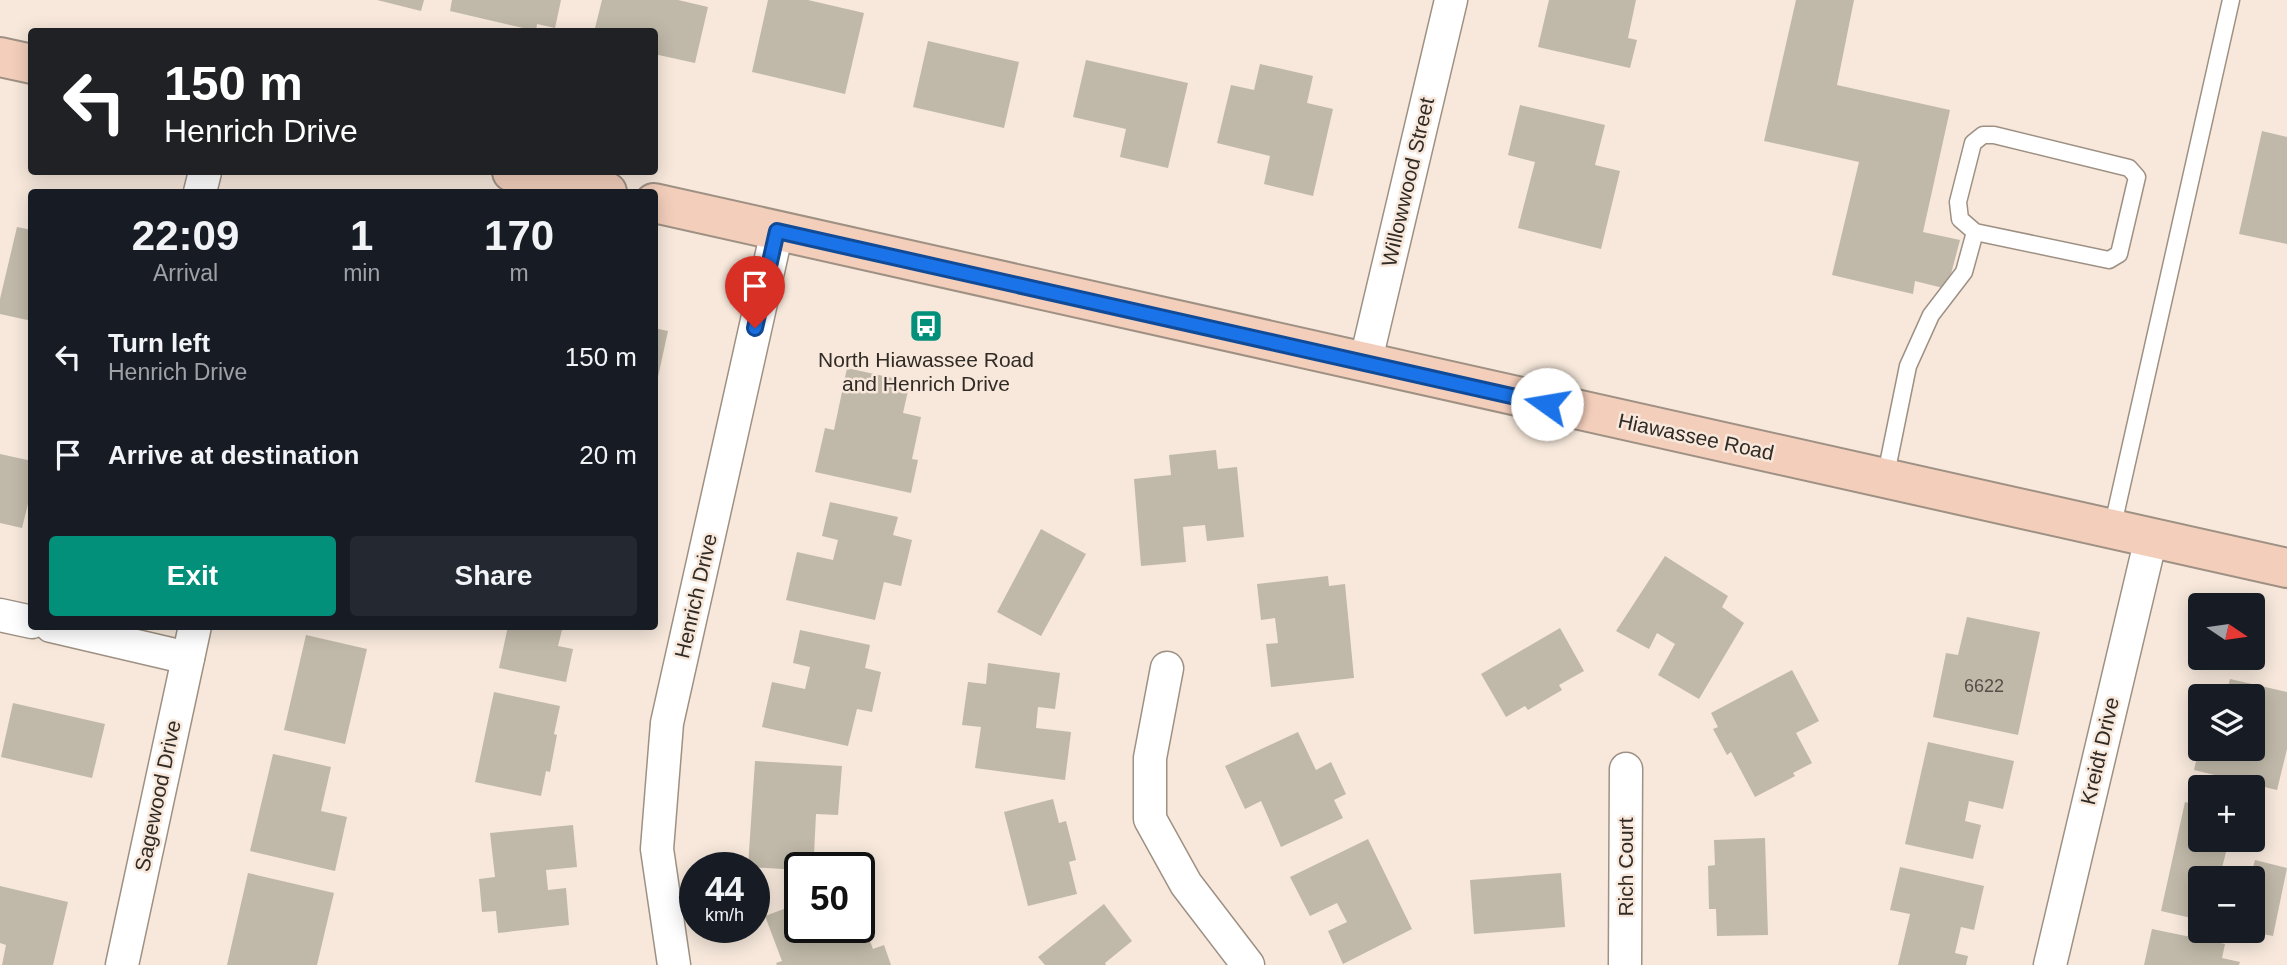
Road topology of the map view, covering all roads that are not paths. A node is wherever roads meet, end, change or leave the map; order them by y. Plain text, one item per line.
1 (1451, 0) edge
2 (2231, 0) edge
3 (0, 57) edge
4 (28, 63) edge
5 (526, 175) edge
6 (593, 189) edge
7 (658, 204) edge
8 (777, 231) junction
9 (1975, 232) junction
10 (1365, 364) junction
11 (1885, 479) junction
12 (2112, 529) junction
13 (2151, 538) junction
14 (2287, 568) edge
15 (0, 615) edge
16 (28, 621) edge
17 (68, 630) edge
18 (194, 630) edge
19 (188, 658) junction
20 (1167, 667) dead end
21 (1626, 769) dead end
22 (122, 965) edge
23 (674, 965) edge
24 (1248, 965) edge
25 (1626, 965) edge
26 (2050, 965) edge

1 - 10 street, Willowwood Street
2 - 12 lane
3 - 4 main road
5 - 6 main road
7 - 8 main road, Hiawassee Road
8 - 10 main road, Hiawassee Road
8 - 23 street, Henrich Drive
9 - 9 lane
9 - 11 lane
10 - 11 main road, Hiawassee Road
11 - 12 main road, Hiawassee Road
12 - 13 main road, Hiawassee Road
13 - 14 main road, Hiawassee Road
13 - 26 street, Kreidt Drive
15 - 16 street
17 - 19 street
18 - 19 street, Sagewood Drive
19 - 22 street, Sagewood Drive
20 - 24 street
21 - 25 street, Rich Court

